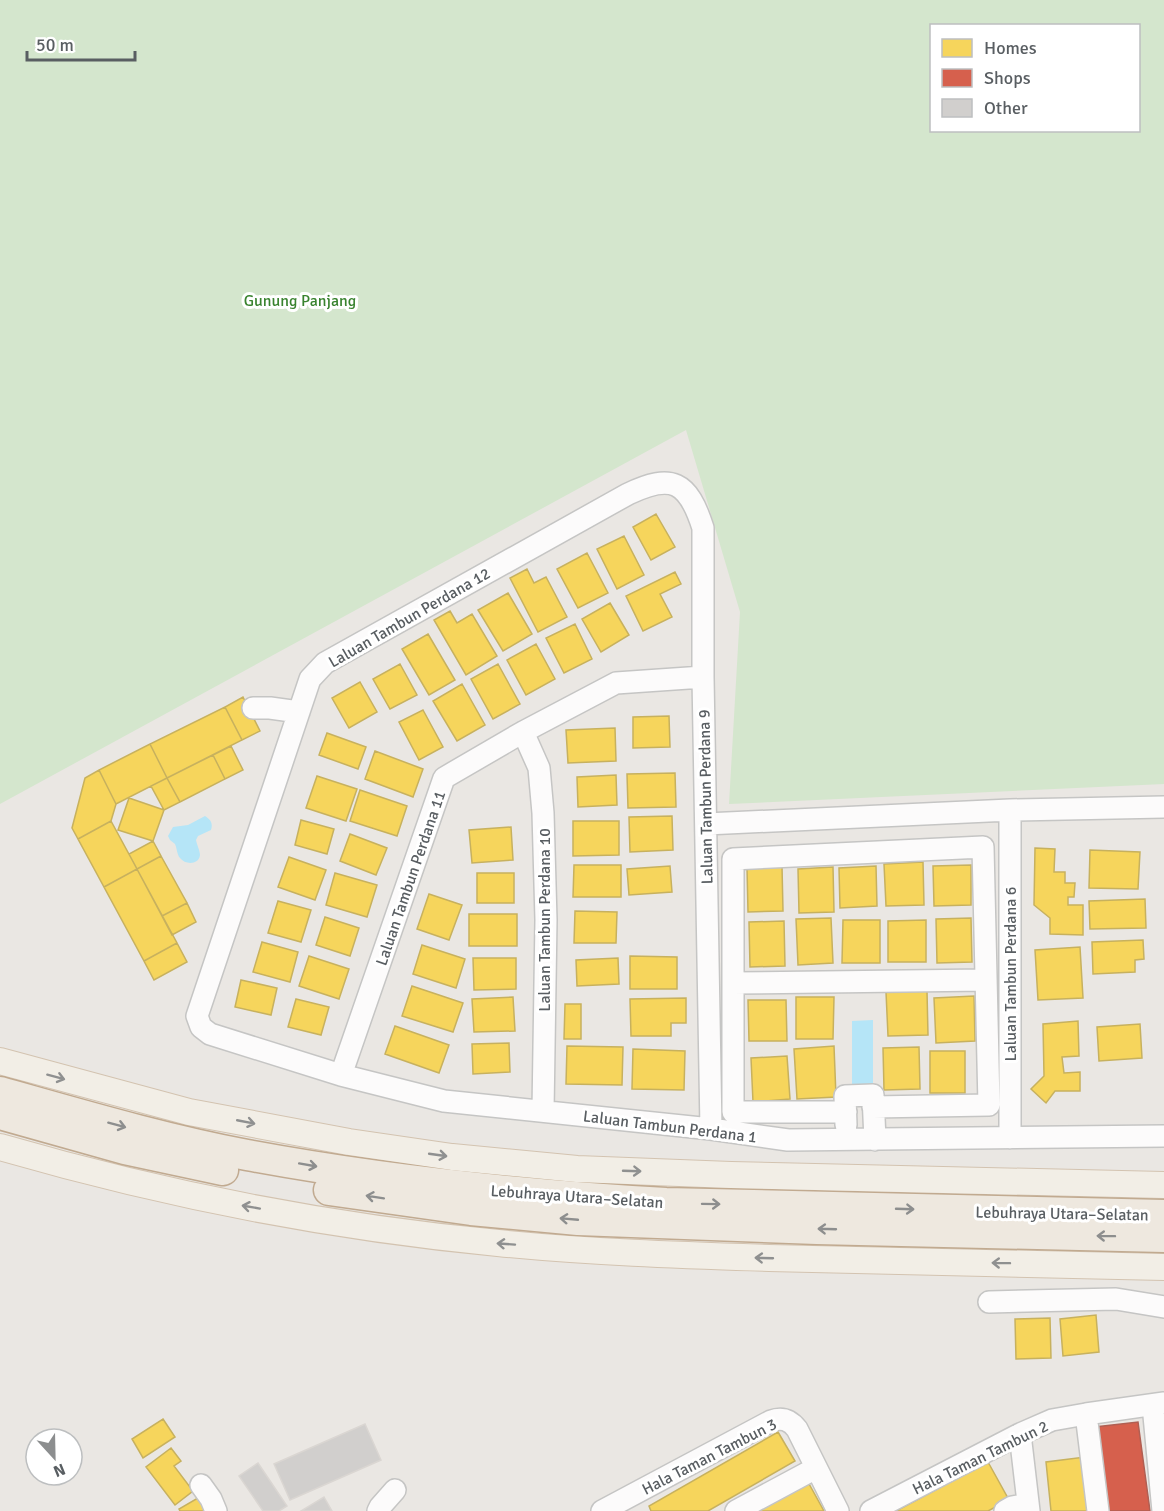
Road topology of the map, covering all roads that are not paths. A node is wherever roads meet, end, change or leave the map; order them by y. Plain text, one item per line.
1 (666, 481) joint
2 (703, 677) junction
3 (254, 708) dead end
4 (299, 712) junction
5 (523, 732) junction
6 (1164, 807) edge
7 (1010, 810) junction
8 (706, 824) junction
9 (986, 980) junction
10 (733, 983) junction
11 (197, 1016) joint
12 (0, 1061) edge
13 (341, 1075) junction
14 (0, 1092) edge
15 (873, 1107) junction
16 (543, 1111) junction
17 (846, 1112) junction
18 (0, 1114) edge
19 (711, 1130) junction
20 (1164, 1136) edge
21 (1010, 1138) junction
22 (846, 1140) junction
23 (875, 1140) junction
24 (0, 1147) edge
25 (1164, 1185) edge
26 (1164, 1215) edge
27 (1164, 1237) edge
28 (1049, 1264) junction
29 (1164, 1267) edge
30 (1164, 1279) edge
31 (989, 1302) dead end
32 (1164, 1307) edge
33 (1158, 1404) edge
34 (1086, 1414) junction
35 (1020, 1434) junction
36 (816, 1468) junction
37 (201, 1485) dead end
38 (395, 1490) dead end
39 (1029, 1508) edge
40 (216, 1511) edge
41 (378, 1511) edge
42 (602, 1511) edge
43 (736, 1511) edge
44 (838, 1511) edge
45 (871, 1511) edge
46 (1005, 1511) edge
47 (1098, 1511) edge
48 (1163, 1511) edge

1 - 2 street, Laluan Tambun Perdana 9
1 - 4 street, Laluan Tambun Perdana 12
2 - 5 street, Laluan Tambun Perdana 11
2 - 8 street, Laluan Tambun Perdana 9
3 - 4 street
4 - 11 street, Laluan Tambun Perdana 12
5 - 13 street, Laluan Tambun Perdana 11
5 - 16 street, Laluan Tambun Perdana 10
6 - 7 street
7 - 8 street
7 - 21 street, Laluan Tambun Perdana 6
8 - 19 street, Laluan Tambun Perdana 9
9 - 10 street
9 - 10 street
9 - 15 street
10 - 17 street
11 - 13 street, Laluan Tambun Perdana 1
12 -> 25 main road
13 - 16 street, Laluan Tambun Perdana 1
14 -> 26 highway, Lebuhraya Utara–Selatan
15 - 17 street
15 - 23 street
16 - 19 street, Laluan Tambun Perdana 1
17 - 22 street
27 -> 18 highway, Lebuhraya Utara–Selatan
19 - 22 street, Laluan Tambun Perdana 1
20 - 21 street, Laluan Tambun Perdana 1
21 - 23 street, Laluan Tambun Perdana 1
22 - 23 street, Laluan Tambun Perdana 1
28 -> 24 main road
28 - 29 main road
28 - 30 main road
31 - 32 street
33 - 34 street, Hala Taman Tambun 2
33 - 48 street
34 - 35 street, Hala Taman Tambun 2
34 - 47 street
35 - 39 street
35 - 45 street, Hala Taman Tambun 2
36 - 42 street, Hala Taman Tambun 3
36 - 43 street
36 - 44 street, Hala Taman Tambun 3
37 - 40 street
38 - 41 street
39 - 46 street

